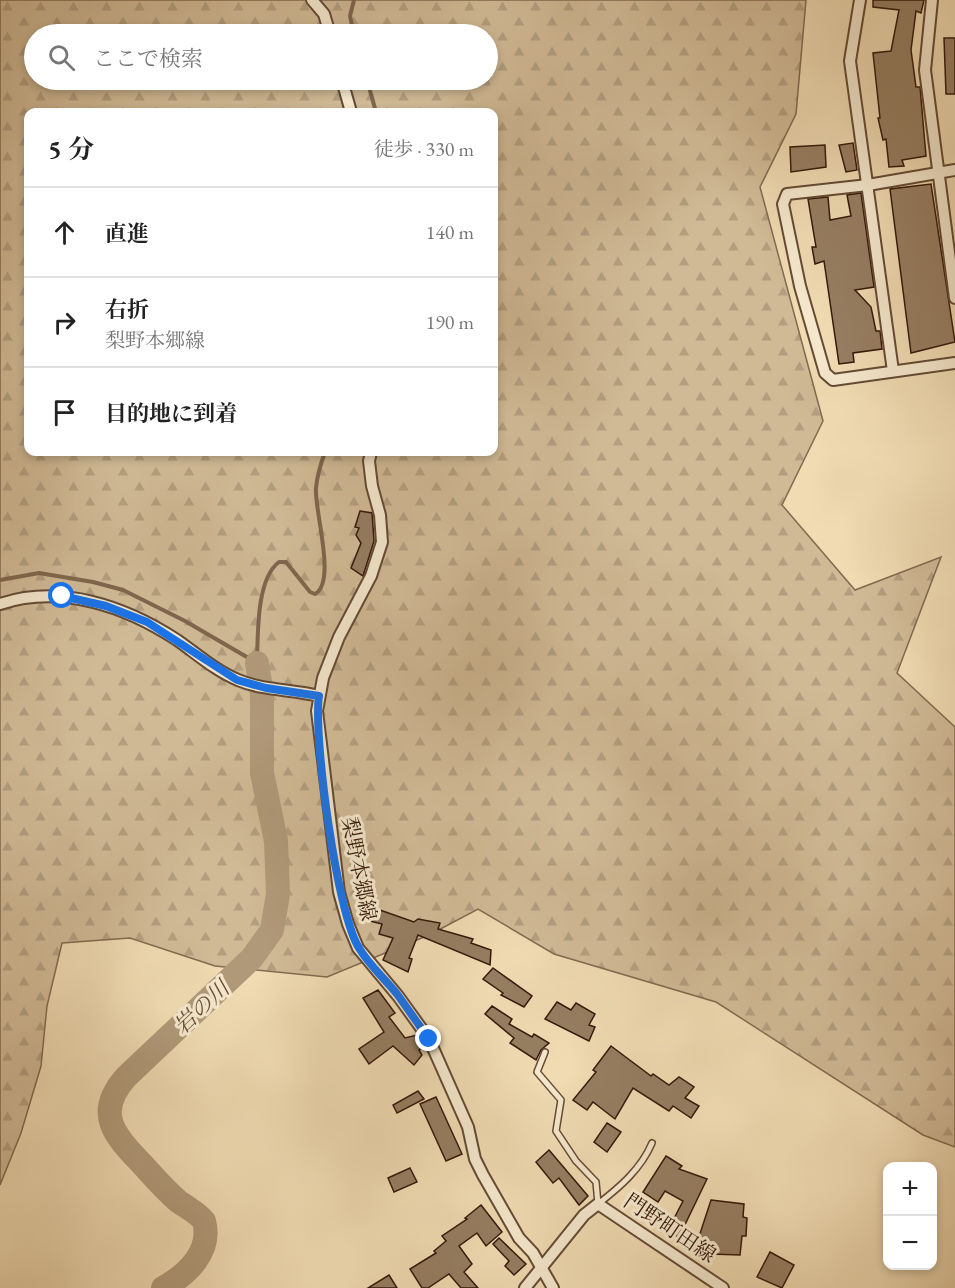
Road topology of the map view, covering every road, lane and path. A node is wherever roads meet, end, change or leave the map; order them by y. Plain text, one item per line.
1 (312, 0) edge
2 (860, 0) edge
3 (932, 0) edge
4 (327, 24) edge
5 (345, 90) edge
6 (350, 108) edge
7 (955, 171) edge
8 (939, 174) junction
9 (868, 185) junction
10 (955, 298) edge
11 (955, 363) edge
12 (893, 371) junction
13 (370, 456) edge
14 (0, 604) edge
15 (319, 696) junction
16 (545, 1052) dead end
17 (652, 1143) dead end
18 (598, 1204) junction
19 (543, 1269) junction
20 (525, 1288) edge
21 (554, 1288) edge
22 (723, 1288) edge

1 - 4 street
2 - 9 street
3 - 8 street
5 - 6 street
7 - 8 street
8 - 9 street
8 - 10 street
9 - 12 street
9 - 12 street
11 - 12 street
13 - 15 street, 梨野本郷線
14 - 15 street
15 - 19 street, 梨野本郷線
16 - 18 lane
17 - 18 lane
18 - 19 street, 門野町田線
18 - 22 street, 門野町田線
19 - 20 street, 門野町田線
19 - 21 street, 梨野本郷線

